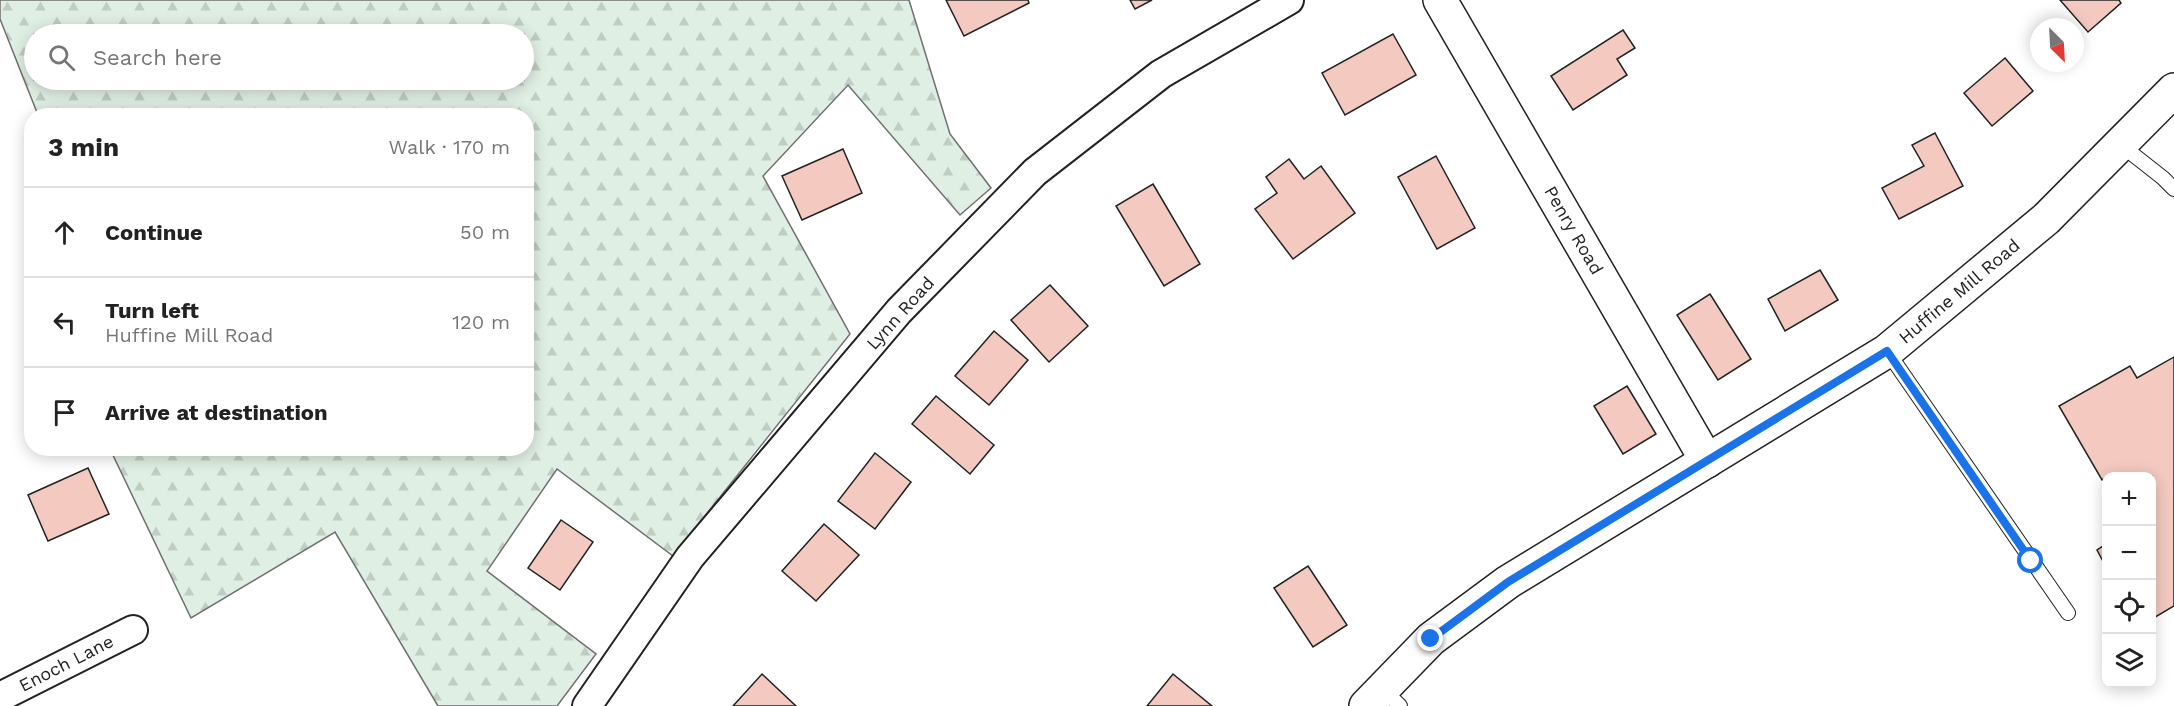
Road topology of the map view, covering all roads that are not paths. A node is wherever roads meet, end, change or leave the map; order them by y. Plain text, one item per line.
1 (1289, 0) edge
2 (1440, 0) edge
3 (2174, 90) edge
4 (2121, 145) junction
5 (2174, 189) edge
6 (1887, 351) junction
7 (1707, 460) junction
8 (2068, 613) dead end
9 (133, 630) dead end
10 (0, 697) edge
11 (1383, 700) edge
12 (587, 706) edge

1 - 12 street, Lynn Road
2 - 7 main road, Penry Road
3 - 4 main road, Huffine Mill Road
4 - 5 lane
4 - 6 main road, Huffine Mill Road
6 - 7 main road, Huffine Mill Road
6 - 8 lane
7 - 11 main road, Huffine Mill Road
9 - 10 street, Enoch Lane

